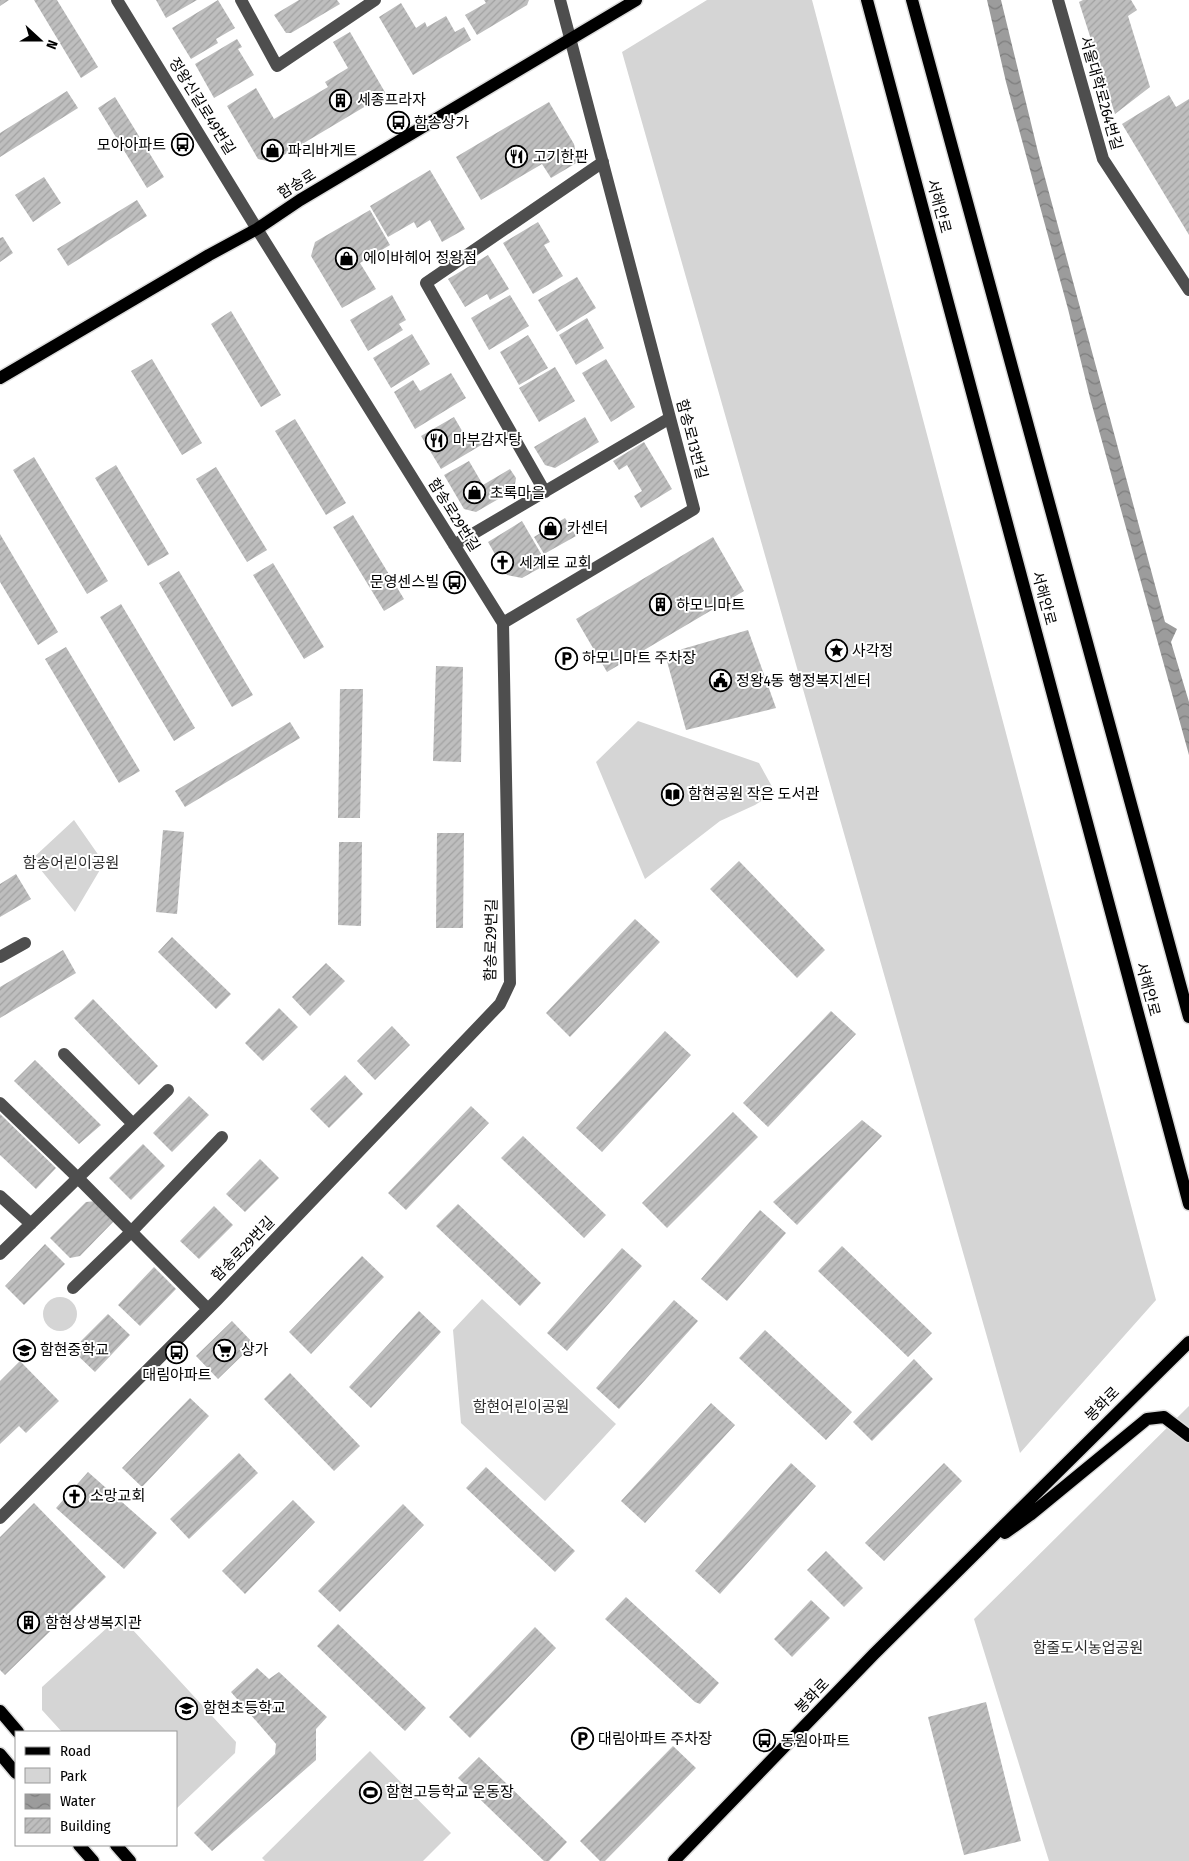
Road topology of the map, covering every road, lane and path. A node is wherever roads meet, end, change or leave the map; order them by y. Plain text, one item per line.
1 (117, 0) edge
2 (241, 0) edge
3 (375, 0) edge
4 (560, 0) edge
5 (636, 0) edge
6 (867, 0) edge
7 (912, 0) edge
8 (1058, 0) edge
9 (570, 38) junction
10 (603, 162) junction
11 (257, 229) junction
12 (1189, 290) edge
13 (0, 378) edge
14 (670, 418) junction
15 (545, 492) junction
16 (454, 545) junction
17 (503, 623) junction
18 (26, 943) dead end
19 (0, 957) edge
20 (1189, 1017) edge
21 (64, 1054) dead end
22 (168, 1090) dead end
23 (0, 1103) edge
24 (133, 1124) junction
25 (222, 1137) dead end
26 (78, 1178) junction
27 (0, 1196) edge
28 (1189, 1204) edge
29 (31, 1224) junction
30 (131, 1232) junction
31 (0, 1254) edge
32 (73, 1288) dead end
33 (208, 1309) junction
34 (1189, 1342) edge
35 (1189, 1436) edge
36 (0, 1518) edge
37 (975, 1554) junction
38 (0, 1711) edge
39 (17, 1731) edge
40 (0, 1754) edge
41 (15, 1772) edge
42 (80, 1846) edge
43 (117, 1846) edge
44 (93, 1861) edge
45 (130, 1861) edge
46 (674, 1861) edge

1 - 11 street, 정왕신길로49번길
2 - 3 street
4 - 9 street, 함송로13번길
5 - 9 main road, 함송로
6 - 28 main road, 서해안로
7 - 20 main road, 서해안로
8 - 12 street, 서울대학로264번길
9 - 10 street, 함송로13번길
9 - 11 main road, 함송로
10 - 14 street, 함송로13번길
10 - 15 street
11 - 13 main road, 함송로
11 - 16 street, 함송로29번길
14 - 15 street
14 - 17 street, 함송로13번길
15 - 16 street
16 - 17 street, 함송로29번길
17 - 33 street, 함송로29번길
18 - 19 street
21 - 24 street
22 - 24 street
23 - 26 street
24 - 26 street
25 - 30 street
26 - 29 street
26 - 30 street
27 - 29 street
29 - 31 street
30 - 32 street
30 - 33 street
33 - 36 street, 함송로29번길
34 - 37 main road, 봉화로
35 - 37 main road, 봉화로
37 - 46 main road, 봉화로
38 - 39 main road
40 - 41 main road
42 - 44 main road
43 - 45 main road

